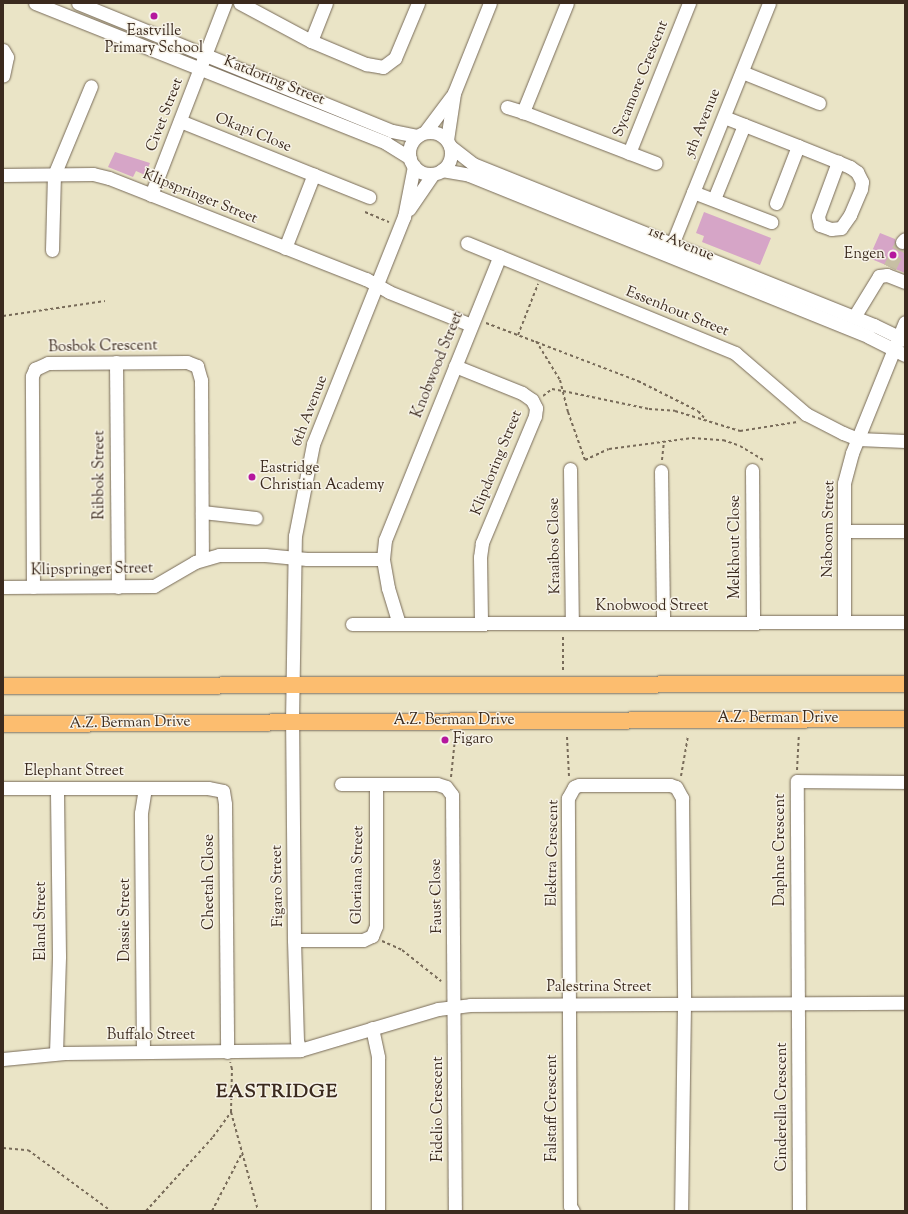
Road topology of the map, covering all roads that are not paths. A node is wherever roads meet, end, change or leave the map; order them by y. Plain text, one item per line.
1 (35, 3) edge
2 (78, 3) edge
3 (225, 3) edge
4 (240, 3) edge
5 (326, 3) edge
6 (418, 3) edge
7 (490, 3) edge
8 (568, 3) edge
9 (689, 3) edge
10 (769, 3) edge
11 (311, 41) junction
12 (3, 50) edge
13 (205, 55) junction
14 (200, 69) junction
15 (742, 72) junction
16 (3, 76) edge
17 (91, 86) dead end
18 (454, 93) junction
19 (819, 103) dead end
20 (507, 107) dead end
21 (523, 112) junction
22 (724, 116) junction
23 (180, 121) junction
24 (744, 125) junction
25 (421, 134) junction
26 (449, 143) junction
27 (798, 146) junction
28 (629, 153) junction
29 (412, 162) junction
30 (838, 162) junction
31 (656, 163) dead end
32 (437, 172) junction
33 (314, 174) junction
34 (3, 175) edge
35 (54, 175) junction
36 (693, 192) junction
37 (151, 195) junction
38 (369, 197) dead end
39 (714, 199) junction
40 (776, 203) dead end
41 (404, 217) junction
42 (771, 222) dead end
43 (467, 243) dead end
44 (285, 248) junction
45 (52, 250) dead end
46 (670, 250) junction
47 (500, 256) junction
48 (905, 282) edge
49 (377, 285) junction
50 (854, 318) junction
51 (473, 321) junction
52 (905, 322) edge
53 (902, 338) edge
54 (900, 352) edge
55 (116, 362) junction
56 (455, 366) junction
57 (858, 439) junction
58 (905, 441) edge
59 (570, 469) dead end
60 (752, 470) dead end
61 (661, 471) road end
62 (202, 512) junction
63 (256, 518) dead end
64 (844, 531) junction
65 (905, 531) edge
66 (293, 558) junction
67 (202, 559) junction
68 (383, 559) junction
69 (3, 587) edge
70 (33, 587) junction
71 (118, 587) junction
72 (844, 622) junction
73 (905, 622) edge
74 (481, 623) junction
75 (568, 623) junction
76 (664, 623) junction
77 (753, 623) junction
78 (352, 624) dead end
79 (399, 624) junction
80 (905, 684) edge
81 (3, 686) edge
82 (292, 686) junction
83 (905, 719) edge
84 (292, 722) junction
85 (3, 724) edge
86 (905, 782) edge
87 (341, 784) dead end
88 (376, 784) junction
89 (3, 788) edge
90 (57, 788) junction
91 (145, 788) junction
92 (294, 940) junction
93 (798, 1003) junction
94 (905, 1003) edge
95 (568, 1004) junction
96 (684, 1004) junction
97 (454, 1007) junction
98 (372, 1028) junction
99 (300, 1050) junction
100 (143, 1052) junction
101 (227, 1052) junction
102 (56, 1053) junction
103 (3, 1060) edge
104 (378, 1211) edge
105 (455, 1211) edge
106 (573, 1211) edge
107 (681, 1211) edge
108 (800, 1211) edge

1 - 14 street, Katdoring Street
2 - 13 street, Katdoring Street
3 - 13 street, Civet Street
4 - 11 street
5 - 11 street
6 - 11 street
7 - 18 street
8 - 21 street
9 - 28 street, Sycamore Crescent
10 - 15 street, 5th Avenue
12 - 16 street
13 - 14 street, Civet Street
13 - 25 street, Katdoring Street
14 - 23 street, Civet Street
14 - 29 street, Katdoring Street
15 - 19 street
15 - 22 street, 5th Avenue
17 - 35 street
18 - 25 street
18 - 26 street
20 - 21 street, Sycamore Crescent
21 - 28 street, Sycamore Crescent
22 - 24 street
22 - 36 street, 5th Avenue
23 - 33 street, Okapi Close
23 - 37 street, Civet Street
24 - 27 street
24 - 39 street
25 - 26 street
25 - 29 street
26 - 32 street
26 - 46 street, 1st Avenue
27 - 30 street
27 - 40 street
28 - 31 street
29 - 32 street
29 - 41 street, 6th Avenue
30 - 30 street
32 - 41 street, 6th Avenue
32 - 46 street, 1st Avenue
33 - 38 street, Okapi Close
33 - 44 street
34 - 35 street, Klipspringer Street
35 - 37 street, Klipspringer Street
35 - 45 street
36 - 39 street
36 - 46 street, 5th Avenue
37 - 44 street, Klipspringer Street
39 - 42 street
41 - 49 street, 6th Avenue
43 - 47 street, Essenhout Street
44 - 49 street, Klipspringer Street
46 - 50 street, 1st Avenue
46 - 54 street, 1st Avenue
47 - 51 street, Knobwood Street
47 - 57 street, Essenhout Street
48 - 50 street
49 - 51 street, Klipspringer Street
49 - 66 street, 6th Avenue
50 - 53 street, 1st Avenue
51 - 56 street, Knobwood Street
52 - 53 street, Naboom Street
53 - 54 street, Naboom Street
54 - 57 street, Naboom Street
55 - 62 street, Bosbok Crescent
55 - 70 street, Bosbok Crescent
55 - 71 street, Ribbok Street
56 - 68 street, Knobwood Street
56 - 74 street, Klipdoring Street
57 - 58 street
57 - 64 street, Naboom Street
59 - 75 street, Kraaibos Close
60 - 77 street, Melkhout Close
61 - 76 street
62 - 63 street
62 - 67 street, Bosbok Crescent
64 - 65 street
64 - 72 street, Naboom Street
66 - 67 street, Klipspringer Street
66 - 68 street, Klipspringer Street
66 - 82 street, 6th Avenue
67 - 71 street, Klipspringer Street
68 - 79 street, Knobwood Street
69 - 70 street, Klipspringer Street
70 - 71 street, Klipspringer Street
72 - 73 street, Knobwood Street
72 - 77 street, Knobwood Street
74 - 75 street, Knobwood Street
74 - 79 street, Knobwood Street
75 - 76 street, Knobwood Street
76 - 77 street, Knobwood Street
78 - 79 street, Knobwood Street
80 - 82 main road
81 - 82 main road
82 - 84 street, 6th Avenue
83 - 84 main road, A.Z. Berman Drive
84 - 85 main road, A.Z. Berman Drive
84 - 92 street, Figaro Street
86 - 93 street, Daphne Crescent
87 - 88 street
88 - 92 street, Gloriana Street
88 - 97 street, Faust Close
89 - 90 street, Elephant Street
90 - 91 street, Elephant Street
90 - 102 street, Eland Street
91 - 100 street, Dassie Street
91 - 101 street, Cheetah Close
92 - 99 street, Figaro Street
93 - 94 street, Palestrina Street
93 - 96 street, Palestrina Street
93 - 108 street, Cinderella Crescent
95 - 96 street, Palestrina Street
95 - 96 street, Elektra Crescent
95 - 97 street, Palestrina Street
95 - 106 street, Falstaff Crescent
96 - 107 street
97 - 98 street, Palestrina Street
97 - 105 street, Fidelio Crescent
98 - 99 street, Palestrina Street
98 - 104 street
99 - 101 street, Buffalo Street
100 - 101 street, Buffalo Street
100 - 102 street, Buffalo Street
102 - 103 street, Buffalo Street

